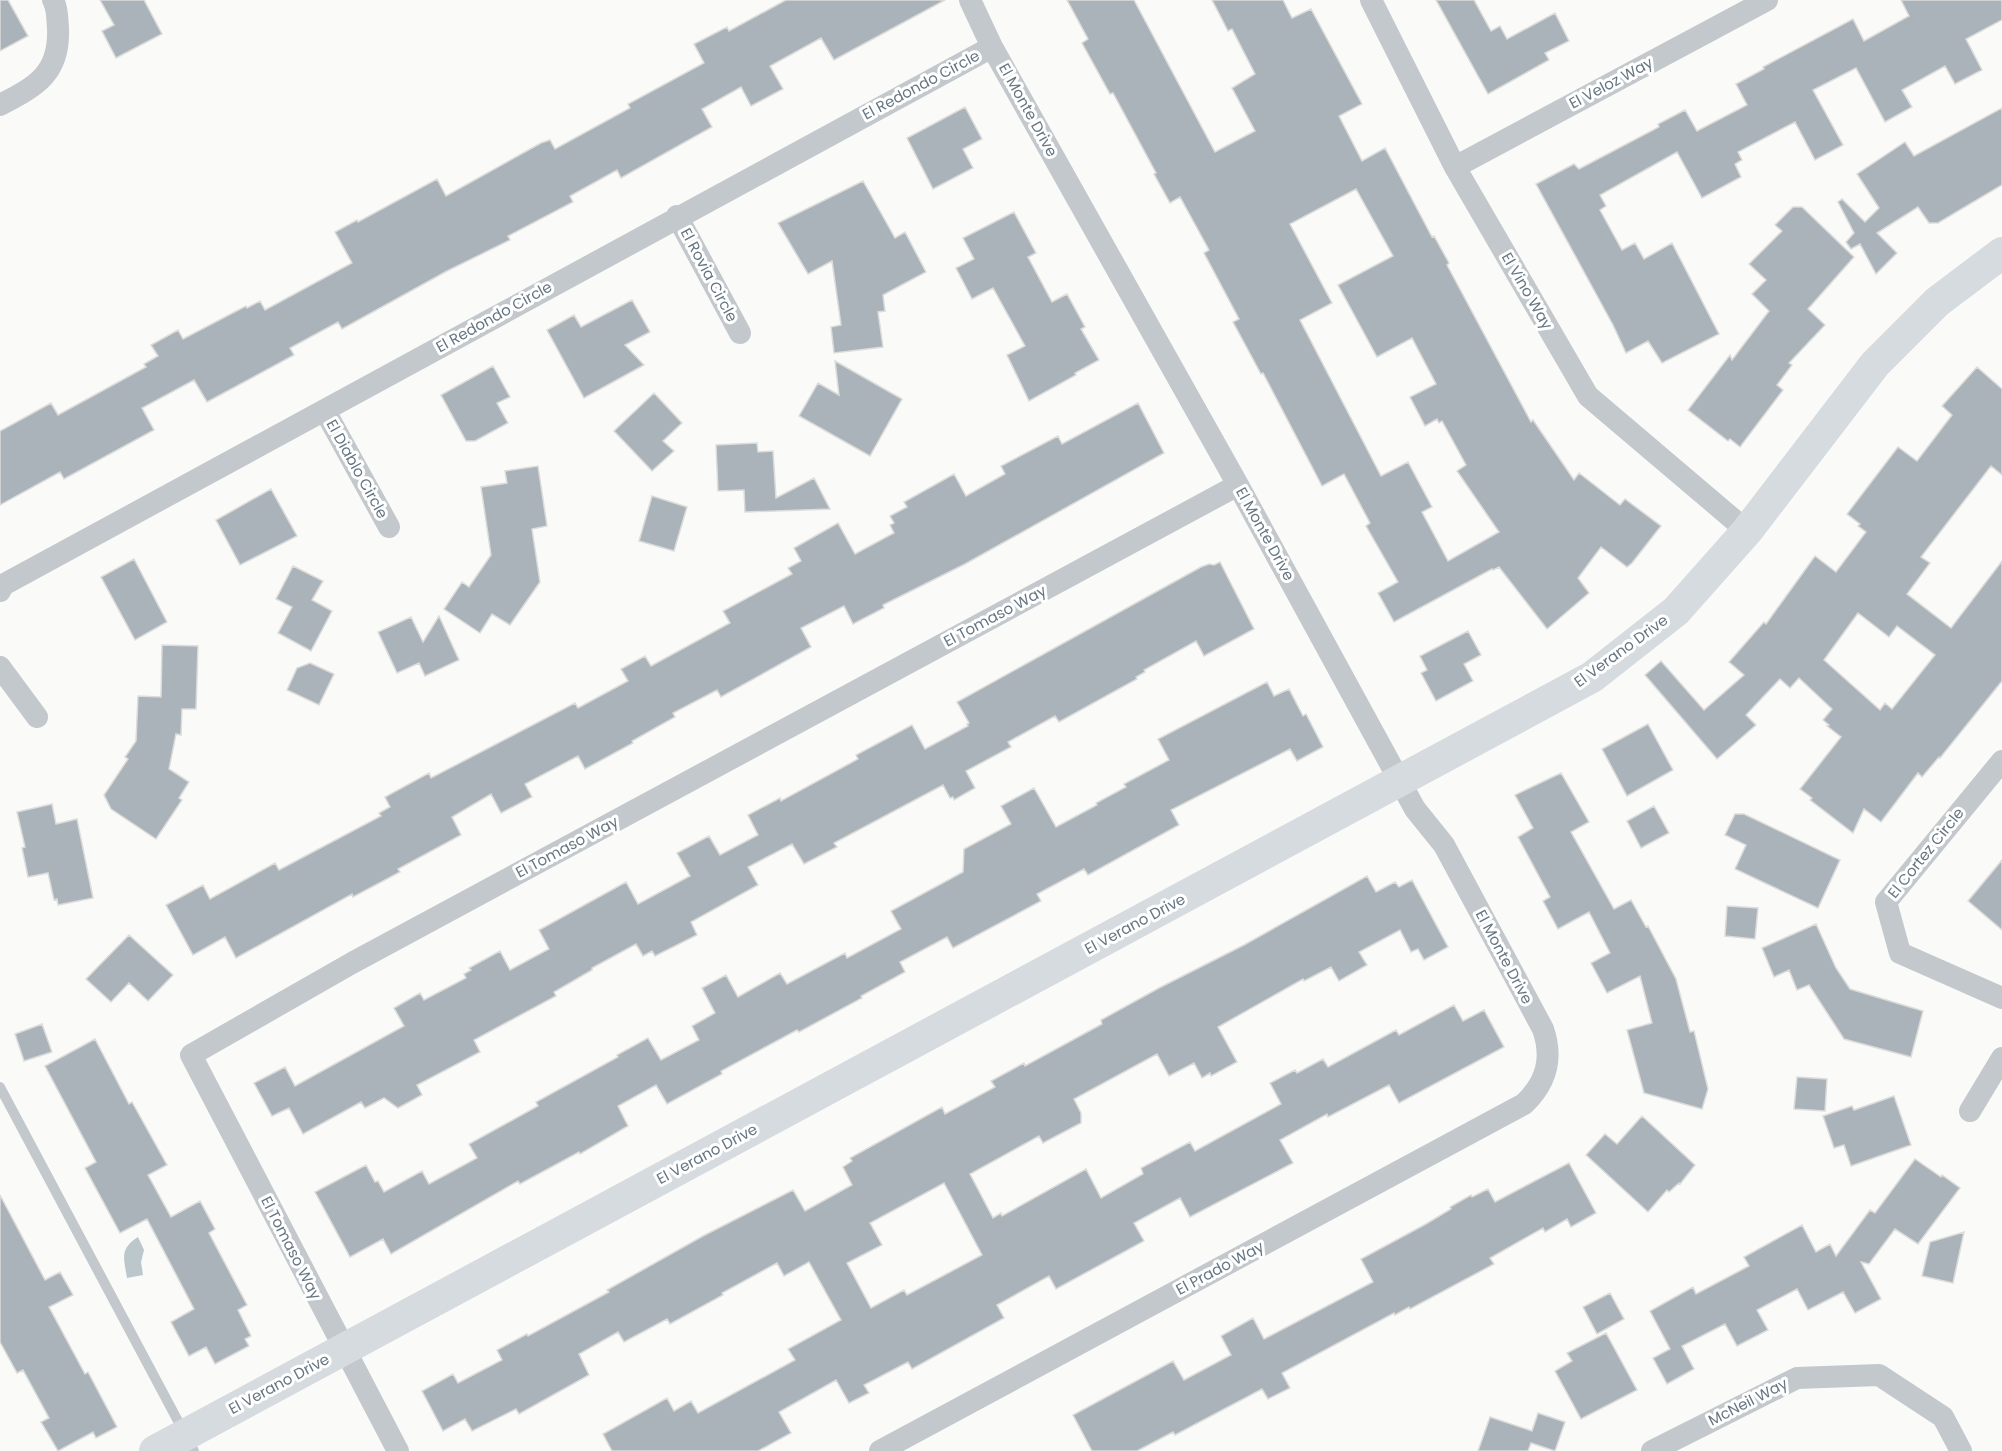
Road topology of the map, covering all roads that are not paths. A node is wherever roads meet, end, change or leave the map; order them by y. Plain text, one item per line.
1 (53, 0) edge
2 (970, 0) edge
3 (1371, 0) edge
4 (1767, 0) edge
5 (992, 47) junction
6 (0, 105) edge
7 (1455, 167) junction
8 (678, 216) junction
9 (2002, 253) edge
10 (740, 333) dead end
11 (325, 411) junction
12 (1238, 485) junction
13 (389, 527) dead end
14 (1747, 531) junction
15 (0, 591) edge
16 (0, 667) edge
17 (37, 717) dead end
18 (2002, 761) edge
19 (1400, 782) junction
20 (2002, 998) edge
21 (2002, 1058) edge
22 (1556, 1074) joint
23 (0, 1087) edge
24 (1970, 1111) dead end
25 (344, 1350) junction
26 (190, 1443) edge
27 (155, 1451) edge
28 (398, 1451) edge
29 (880, 1451) edge
30 (1652, 1451) edge
31 (1961, 1451) edge

1 - 6 street
2 - 5 street, El Monte Drive
3 - 7 street, El Vino Way
4 - 7 street, El Veloz Way
5 - 8 street, El Redondo Circle
5 - 12 street, El Monte Drive
7 - 14 street, El Vino Way
8 - 10 street, El Rovia Circle
8 - 11 street, El Redondo Circle
9 - 14 street, El Verano Drive
11 - 13 street, El Diablo Circle
11 - 15 street, El Redondo Circle
12 - 19 street, El Monte Drive
12 - 25 street, El Tomaso Way
14 - 19 street, El Verano Drive
16 - 17 street
18 - 20 street, El Cortez Circle
19 - 22 street, El Monte Drive
19 - 25 street, El Verano Drive
21 - 24 street
22 - 29 street, El Prado Way
23 - 26 lane
25 - 26 street, El Verano Drive
25 - 28 street
26 - 27 street, El Verano Drive
30 - 31 street, McNeil Way

